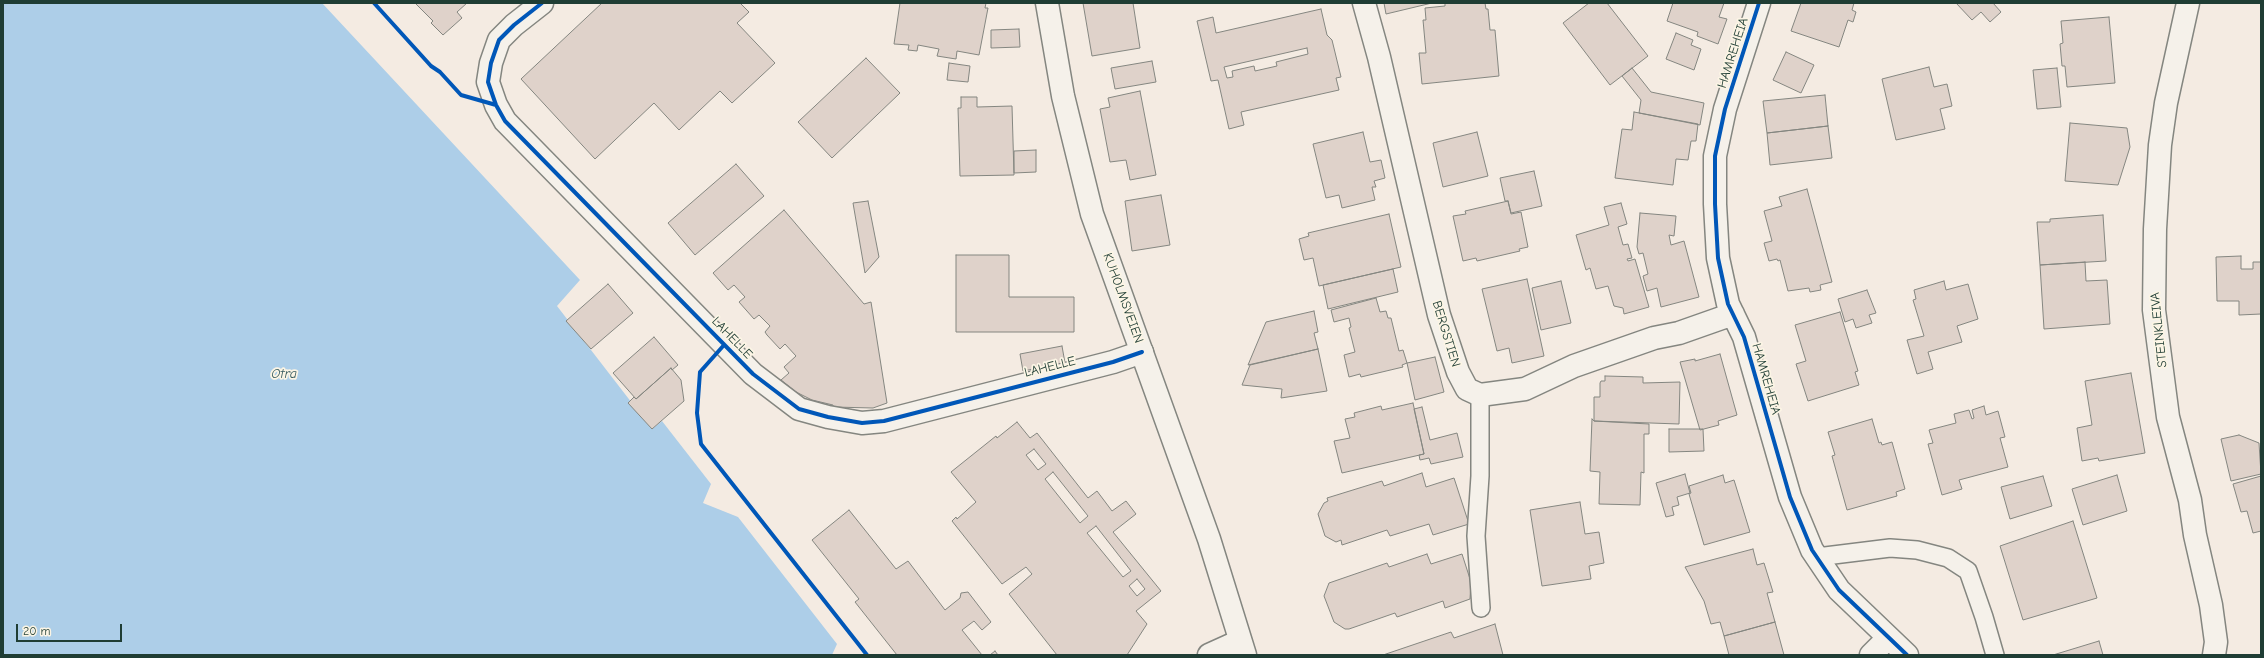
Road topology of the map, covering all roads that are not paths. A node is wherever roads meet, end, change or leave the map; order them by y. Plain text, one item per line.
1 (1047, 3) edge
2 (1364, 3) edge
3 (1759, 3) edge
4 (2188, 3) edge
5 (541, 4) edge
6 (1733, 314) junction
7 (1142, 352) junction
8 (1480, 395) junction
9 (1817, 557) junction
10 (1481, 608) dead end
11 (1888, 638) junction
12 (1242, 648) edge
13 (1209, 655) edge
14 (1871, 655) edge
15 (1907, 655) edge
16 (1994, 655) edge
17 (2214, 655) edge

1 - 7 street, KUHOLMSVEIEN
2 - 8 street, BERGSTIEN
3 - 6 street, HAMREHEIA
4 - 17 street, STEINKLEIVA
5 - 7 street, LAHELLE
6 - 8 street
6 - 9 street, HAMREHEIA
7 - 12 street, KUHOLMSVEIEN
8 - 10 lane
9 - 11 street, HAMREHEIA
9 - 16 lane
11 - 14 street
11 - 15 street, HAMREHEIA
12 - 13 street

